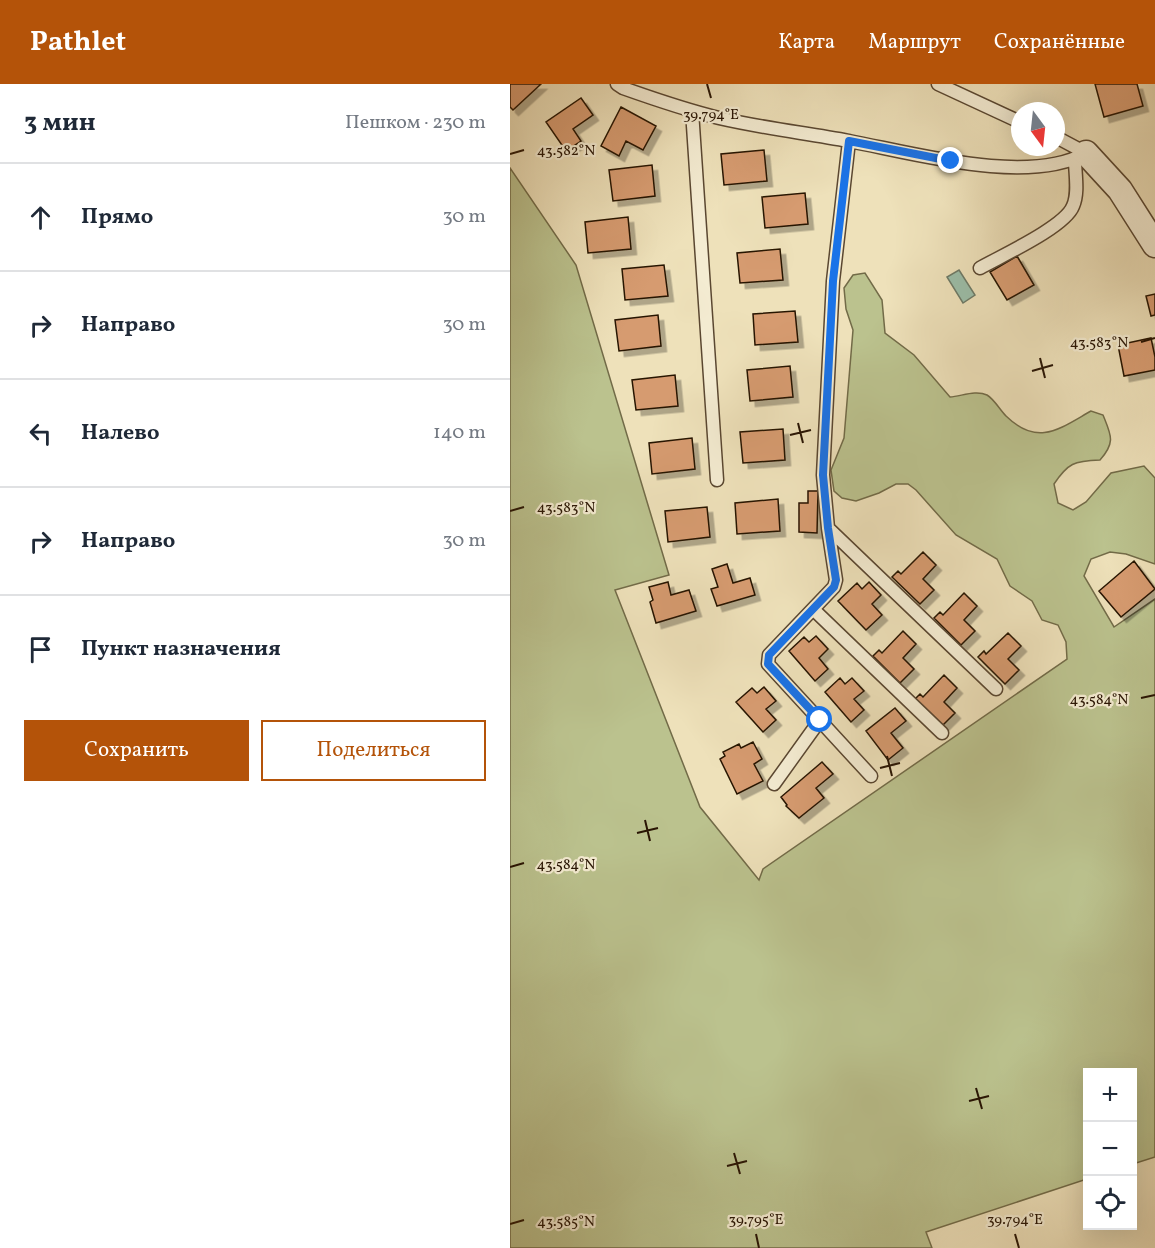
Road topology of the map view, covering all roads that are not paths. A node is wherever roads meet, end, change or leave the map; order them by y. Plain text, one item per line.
1 (617, 84) edge
2 (938, 84) edge
3 (692, 111) junction
4 (1011, 118) edge
5 (849, 141) junction
6 (1065, 145) edge
7 (1080, 156) junction
8 (1155, 245) edge
9 (980, 268) dead end
10 (717, 480) dead end
11 (828, 528) junction
12 (813, 609) junction
13 (996, 689) dead end
14 (820, 720) junction
15 (942, 733) dead end
16 (871, 776) dead end
17 (774, 784) dead end

1 - 3 lane
2 - 4 lane
3 - 5 lane
3 - 10 lane
5 - 7 lane
5 - 11 lane
6 - 7 lane
7 - 8 street
7 - 9 lane
11 - 12 lane
11 - 13 lane
12 - 14 lane
12 - 15 lane
14 - 16 lane
14 - 17 lane

